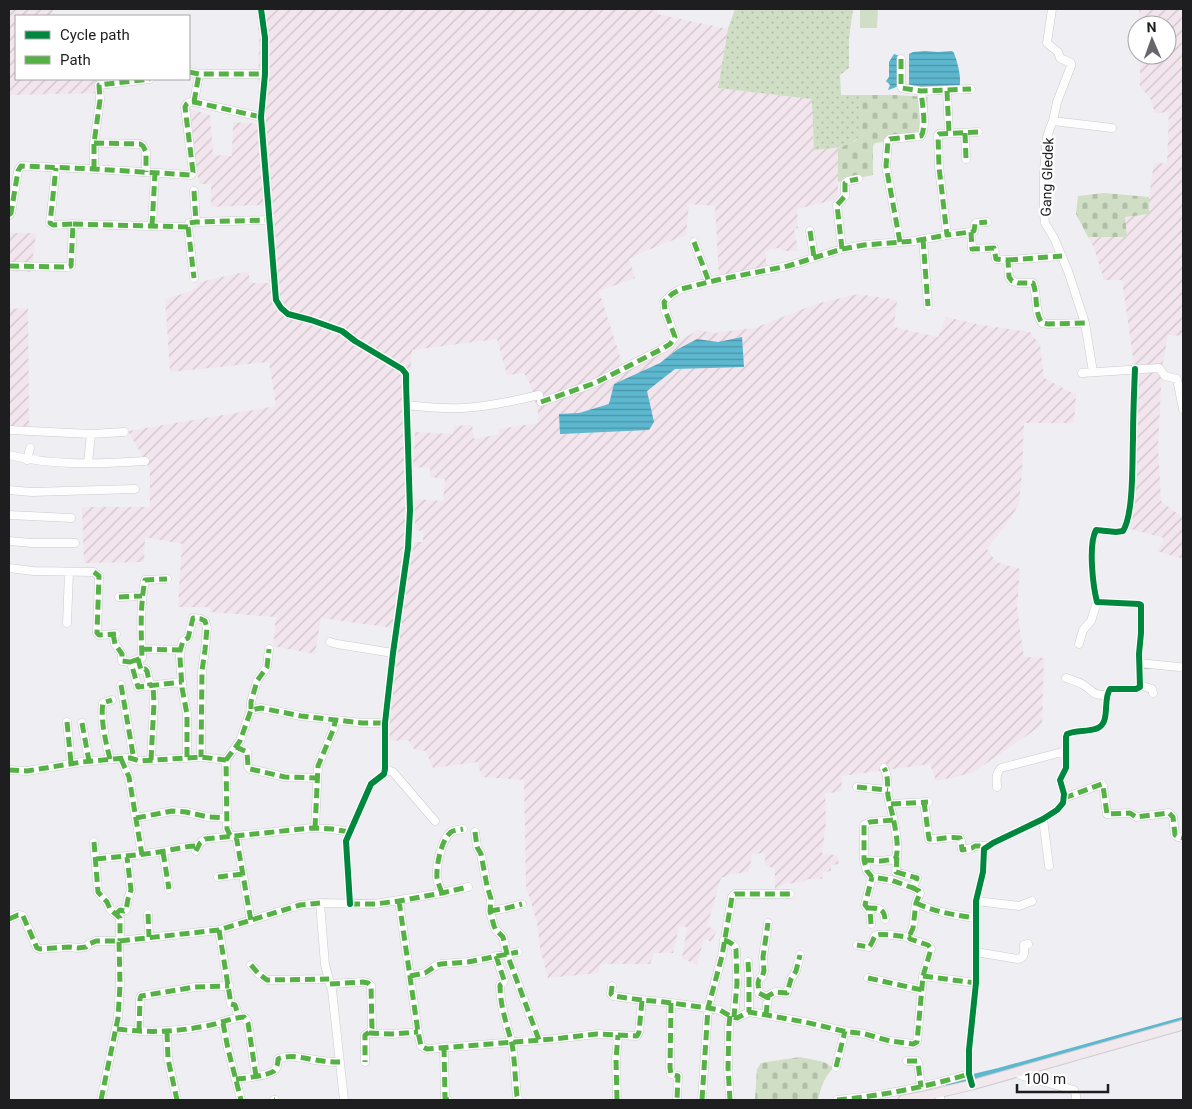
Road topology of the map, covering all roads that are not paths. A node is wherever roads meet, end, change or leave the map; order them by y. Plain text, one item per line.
1 (261, 9) edge
2 (1052, 9) edge
3 (901, 59) dead end
4 (190, 72) edge
5 (199, 74) junction
6 (266, 74) junction
7 (133, 80) edge
8 (99, 82) edge
9 (971, 89) dead end
10 (921, 91) junction
11 (947, 91) junction
12 (194, 102) junction
13 (261, 117) junction
14 (1053, 121) junction
15 (1112, 128) dead end
16 (978, 132) dead end
17 (965, 133) junction
18 (949, 134) junction
19 (94, 143) junction
20 (966, 159) dead end
21 (56, 168) junction
22 (94, 169) junction
23 (146, 172) junction
24 (155, 173) junction
25 (858, 179) dead end
26 (12, 189) edge
27 (194, 191) dead end
28 (9, 215) edge
29 (269, 220) junction
30 (196, 222) junction
31 (987, 222) dead end
32 (73, 224) junction
33 (152, 226) junction
34 (188, 227) junction
35 (810, 230) dead end
36 (970, 232) junction
37 (947, 235) junction
38 (923, 239) junction
39 (694, 242) dead end
40 (900, 242) junction
41 (842, 249) junction
42 (1062, 256) junction
43 (814, 257) junction
44 (1008, 260) junction
45 (9, 266) edge
46 (194, 278) dead end
47 (710, 282) junction
48 (928, 306) dead end
49 (1085, 323) junction
50 (1135, 369) junction
51 (1093, 372) junction
52 (1082, 373) dead end
53 (407, 405) junction
54 (1183, 409) edge
55 (9, 430) edge
56 (124, 432) dead end
57 (91, 434) junction
58 (30, 448) dead end
59 (9, 455) edge
60 (27, 460) junction
61 (144, 460) dead end
62 (88, 463) junction
63 (135, 489) dead end
64 (9, 490) edge
65 (9, 515) edge
66 (71, 518) dead end
67 (9, 541) edge
68 (75, 543) dead end
69 (9, 568) edge
70 (69, 572) junction
71 (167, 579) dead end
72 (142, 596) junction
73 (119, 597) dead end
74 (1097, 602) junction
75 (67, 623) dead end
76 (330, 642) dead end
77 (1080, 644) dead end
78 (142, 648) junction
79 (269, 649) dead end
80 (180, 650) junction
81 (393, 653) junction
82 (134, 660) junction
83 (1139, 663) junction
84 (1179, 667) dead end
85 (1066, 678) dead end
86 (182, 682) junction
87 (121, 685) dead end
88 (1140, 685) junction
89 (151, 686) junction
90 (1153, 693) dead end
91 (1107, 695) junction
92 (112, 700) dead end
93 (251, 709) junction
94 (335, 720) junction
95 (68, 722) dead end
96 (82, 723) dead end
97 (384, 724) junction
98 (236, 747) junction
99 (1066, 751) junction
100 (187, 757) junction
101 (201, 757) junction
102 (121, 758) junction
103 (110, 760) junction
104 (134, 760) junction
105 (152, 760) junction
106 (226, 760) junction
107 (89, 761) junction
108 (71, 764) junction
109 (884, 768) dead end
110 (385, 769) junction
111 (9, 770) edge
112 (317, 778) junction
113 (857, 787) dead end
114 (998, 787) dead end
115 (888, 790) junction
116 (1064, 798) junction
117 (891, 804) junction
118 (136, 818) junction
119 (227, 818) junction
120 (893, 820) junction
121 (1043, 820) junction
122 (435, 821) dead end
123 (315, 828) junction
124 (463, 829) dead end
125 (350, 832) junction
126 (475, 832) dead end
127 (236, 837) junction
128 (1183, 838) edge
129 (94, 842) dead end
130 (988, 846) junction
131 (163, 852) junction
132 (142, 855) junction
133 (127, 856) junction
134 (897, 857) junction
135 (96, 858) junction
136 (864, 860) junction
137 (1049, 866) dead end
138 (243, 874) junction
139 (218, 877) dead end
140 (872, 877) junction
141 (468, 887) dead end
142 (913, 888) junction
143 (169, 889) dead end
144 (442, 893) junction
145 (790, 894) dead end
146 (399, 901) junction
147 (976, 901) junction
148 (1032, 901) dead end
149 (916, 903) junction
150 (320, 904) junction
151 (350, 904) junction
152 (522, 904) dead end
153 (867, 908) junction
154 (490, 911) junction
155 (116, 914) junction
156 (148, 914) dead end
157 (9, 918) edge
158 (976, 918) junction
159 (884, 919) dead end
160 (251, 921) junction
161 (768, 923) dead end
162 (871, 924) dead end
163 (220, 930) junction
164 (909, 937) junction
165 (149, 938) junction
166 (724, 940) junction
167 (119, 941) junction
168 (1028, 944) dead end
169 (857, 945) dead end
170 (518, 952) dead end
171 (976, 952) junction
172 (507, 954) junction
173 (800, 955) dead end
174 (496, 956) junction
175 (748, 962) dead end
176 (251, 965) dead end
177 (410, 976) junction
178 (923, 976) junction
179 (868, 978) dead end
180 (330, 981) junction
181 (976, 983) junction
182 (229, 986) junction
183 (612, 986) dead end
184 (922, 990) junction
185 (768, 998) junction
186 (642, 1000) junction
187 (671, 1003) junction
188 (708, 1008) junction
189 (749, 1012) junction
190 (766, 1015) junction
191 (732, 1017) junction
192 (239, 1018) junction
193 (222, 1023) junction
194 (1183, 1025) edge
195 (116, 1029) junction
196 (139, 1031) junction
197 (845, 1031) junction
198 (167, 1032) junction
199 (418, 1032) junction
200 (369, 1033) junction
201 (618, 1035) junction
202 (539, 1040) junction
203 (511, 1042) junction
204 (444, 1047) junction
205 (907, 1061) dead end
206 (340, 1062) junction
207 (365, 1062) dead end
208 (836, 1066) dead end
209 (1018, 1072) junction
210 (256, 1076) junction
211 (236, 1079) junction
212 (971, 1080) junction
213 (923, 1090) junction
214 (940, 1096) edge
215 (879, 1097) edge
216 (101, 1100) edge
217 (178, 1100) edge
218 (241, 1100) edge
219 (344, 1100) edge
220 (448, 1100) edge
221 (519, 1100) edge
222 (617, 1100) edge
223 (677, 1100) edge
224 (702, 1100) edge
225 (730, 1100) edge
226 (837, 1100) edge
227 (849, 1100) edge
228 (903, 1100) edge
229 (1076, 1100) edge

1 - 6 street
2 - 14 street, Gang Gledek
3 - 10 street
4 - 5 street
5 - 6 street
5 - 12 street
6 - 13 street
7 - 8 street
8 - 19 street
9 - 11 street
10 - 11 street
10 - 40 street
11 - 18 street
12 - 13 street
12 - 24 street
13 - 29 street
14 - 15 street
14 - 42 street, Gang Gledek
16 - 17 street
17 - 18 street
17 - 20 street
18 - 37 street
19 - 22 street
19 - 23 street
21 - 22 street
21 - 26 street
21 - 32 street
22 - 23 street
23 - 24 street
24 - 33 street
25 - 41 street
26 - 28 street
27 - 30 street
29 - 30 street
29 - 53 street
30 - 34 street
31 - 36 street
32 - 33 street
32 - 45 street
33 - 34 street
34 - 46 street
35 - 43 street
36 - 37 street
36 - 44 street
37 - 38 street
38 - 40 street
38 - 48 street
39 - 47 street
40 - 41 street
41 - 43 street
42 - 44 street
42 - 49 street, Gang Gledek
43 - 47 street
44 - 49 street
47 - 53 street
49 - 51 street, Gang Gledek
50 - 51 street
50 - 54 street
50 - 74 street
51 - 52 street
53 - 81 street
55 - 57 street
56 - 57 street
57 - 62 street
58 - 60 street
59 - 60 street
60 - 62 street
61 - 62 street
63 - 64 street
65 - 66 street
67 - 68 street
69 - 70 street
70 - 75 street
70 - 82 street
71 - 72 street
72 - 73 street
72 - 78 street
74 - 77 street
74 - 83 street
76 - 81 street
78 - 80 street
78 - 82 street
79 - 93 street
80 - 86 street
80 - 101 street
81 - 97 street
82 - 89 street
82 - 89 street
83 - 84 street
83 - 88 street
85 - 91 street
86 - 89 street
86 - 100 street
87 - 104 street
88 - 90 street
88 - 91 street
89 - 105 street
91 - 99 street
92 - 103 street
93 - 94 street
93 - 98 street
94 - 97 street
94 - 112 street
95 - 108 street
96 - 107 street
97 - 110 street
98 - 106 street
98 - 112 street
99 - 114 street
99 - 116 street
100 - 101 street
100 - 105 street
101 - 106 street
102 - 103 street
102 - 104 street
102 - 118 street
103 - 107 street
104 - 105 street
106 - 119 street
107 - 108 street
108 - 111 street
109 - 115 street
110 - 122 street
110 - 125 street
112 - 123 street
113 - 115 street
115 - 117 street
116 - 121 street
116 - 128 street
117 - 120 street
117 - 130 street
118 - 119 street
118 - 132 street
119 - 127 street
120 - 134 street
120 - 136 street
121 - 130 street
121 - 137 street
123 - 125 street
123 - 127 street
124 - 144 street
125 - 151 street
126 - 154 street
127 - 131 street
127 - 138 street
129 - 135 street
130 - 147 street
131 - 132 street
131 - 143 street
132 - 133 street
133 - 135 street
133 - 155 street
134 - 136 street
134 - 142 street
135 - 155 street
136 - 140 street
138 - 139 street
138 - 160 street
140 - 142 street
140 - 153 street
141 - 144 street
142 - 149 street
144 - 146 street
145 - 166 street
146 - 151 street
146 - 177 street
147 - 148 street
147 - 158 street
149 - 158 street
149 - 164 street
150 - 151 street
150 - 160 street
150 - 180 street
152 - 154 street
153 - 159 street
153 - 162 street
154 - 172 street
155 - 167 street
156 - 165 street
157 - 167 street
158 - 171 street
160 - 163 street
161 - 185 street
163 - 165 street
163 - 182 street
164 - 169 street
164 - 178 street
165 - 167 street
166 - 188 street
166 - 191 street
167 - 195 street
168 - 171 street
170 - 172 street
171 - 181 street
172 - 174 street
172 - 202 street
173 - 185 street
174 - 177 street
174 - 203 street
175 - 189 street
176 - 180 street
177 - 199 street
178 - 181 street
178 - 184 street
179 - 184 street
180 - 200 street
180 - 206 street
181 - 212 street
182 - 192 street
182 - 196 street
183 - 186 street
184 - 197 street
185 - 190 street
186 - 187 street
186 - 201 street
187 - 188 street
187 - 223 street
188 - 191 street
188 - 224 street
189 - 190 street
189 - 191 street
190 - 197 street
191 - 225 street
192 - 193 street
192 - 210 street
193 - 198 street
193 - 211 street
194 - 209 main road
195 - 196 street
195 - 216 street
196 - 198 street
197 - 208 street
198 - 217 street
199 - 200 street
199 - 204 street
200 - 207 street
201 - 202 street
201 - 222 street
202 - 203 street
203 - 204 street
203 - 221 street
204 - 220 street
205 - 213 street
206 - 210 street
206 - 219 street
209 - 212 main road
209 - 229 street
210 - 211 street
211 - 218 street
212 - 213 street
212 - 214 main road
213 - 214 main road
213 - 215 street
213 - 228 main road
215 - 227 street
226 - 227 street

